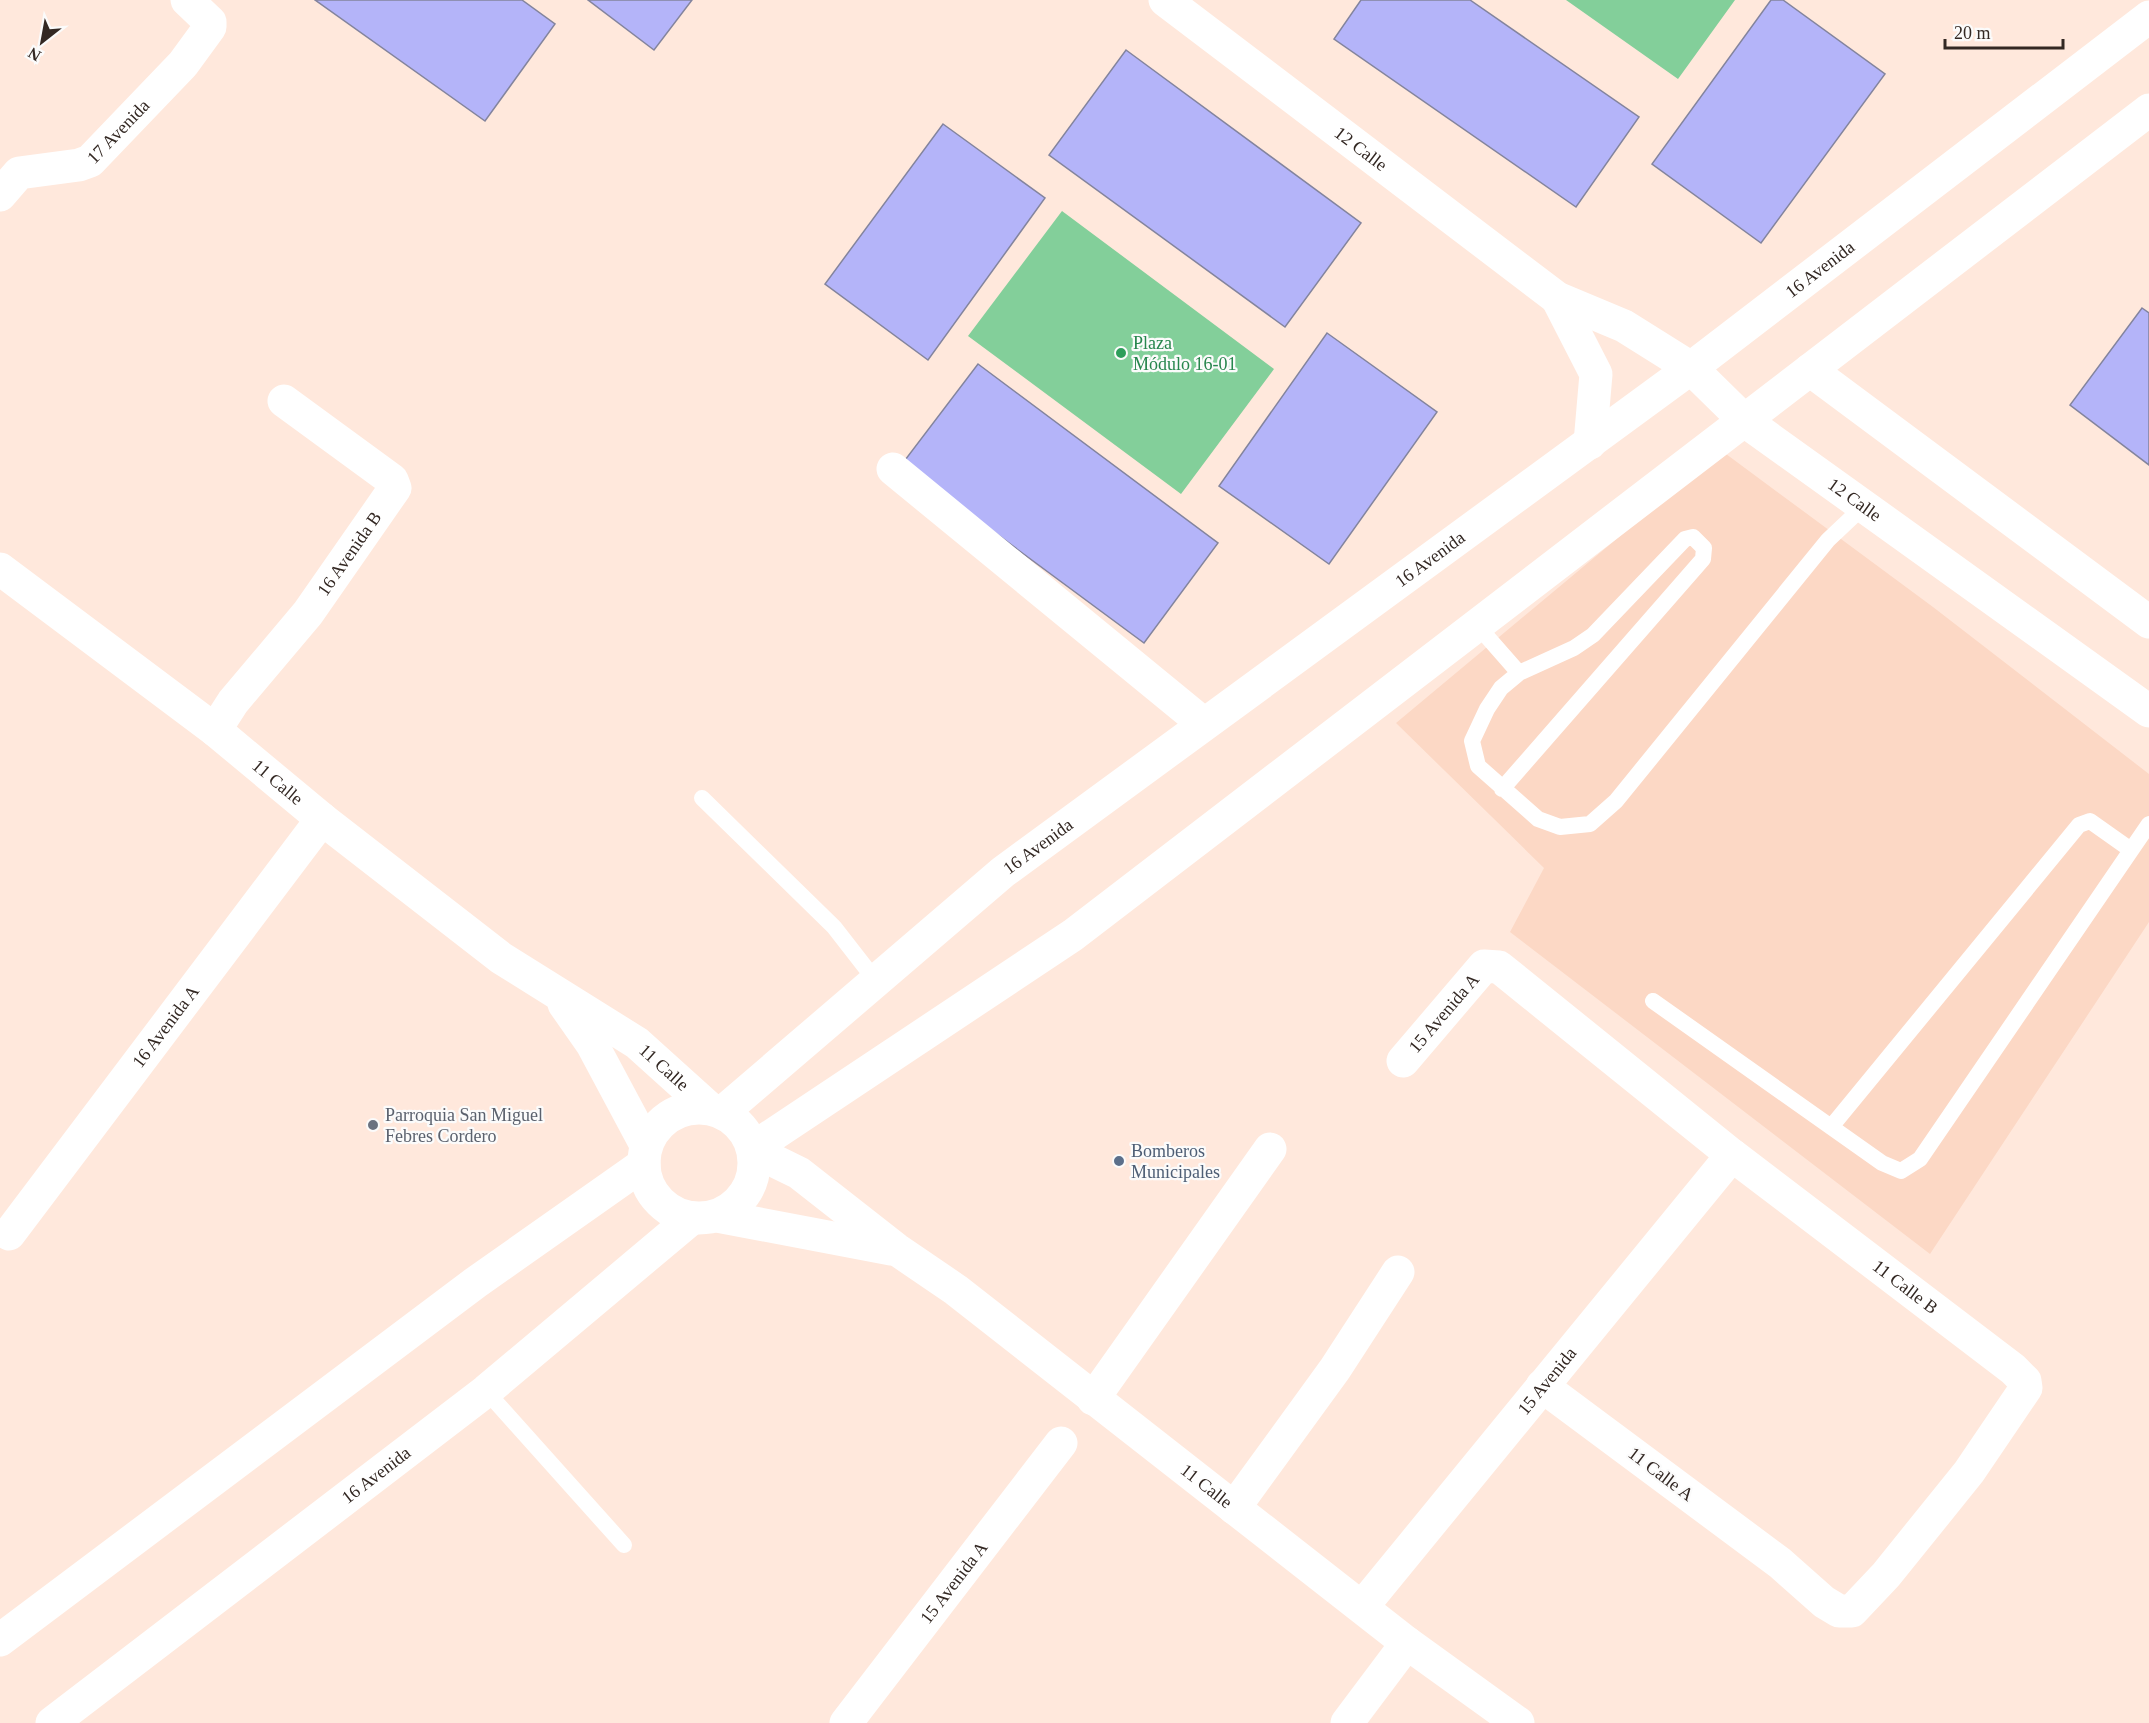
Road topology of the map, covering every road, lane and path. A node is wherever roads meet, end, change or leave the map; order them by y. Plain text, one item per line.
1 (187, 0) edge
2 (1165, 0) edge
3 (2149, 17) edge
4 (2149, 110) edge
5 (0, 195) edge
6 (1557, 298) junction
7 (1691, 368) junction
8 (1810, 370) junction
9 (284, 401) dead end
10 (1745, 421) junction
11 (1590, 443) junction
12 (893, 469) dead end
13 (1863, 507) junction
14 (0, 569) edge
15 (2149, 622) edge
16 (1476, 624) junction
17 (1519, 673) junction
18 (2149, 711) edge
19 (1204, 724) junction
20 (215, 730) junction
21 (1502, 789) junction
22 (702, 798) dead end
23 (322, 819) junction
24 (2149, 824) edge
25 (2131, 850) junction
26 (1484, 966) joint
27 (876, 981) junction
28 (556, 992) junction
29 (1653, 1001) dead end
30 (1403, 1061) dead end
31 (715, 1110) junction
32 (1831, 1127) junction
33 (754, 1149) junction
34 (1269, 1149) dead end
35 (645, 1154) junction
36 (1731, 1155) junction
37 (704, 1217) junction
38 (9, 1234) dead end
39 (896, 1250) junction
40 (1398, 1272) dead end
41 (1542, 1386) junction
42 (486, 1391) junction
43 (1093, 1398) junction
44 (1061, 1443) dead end
45 (1234, 1508) junction
46 (624, 1545) dead end
47 (1780, 1563) joint
48 (1362, 1607) junction
49 (0, 1640) edge
50 (1407, 1643) junction
51 (52, 1723) edge
52 (846, 1723) edge
53 (1347, 1723) edge
54 (1518, 1723) edge

1 - 5 street, 17 Avenida
2 - 6 street, 12 Calle
3 - 7 street, 16 Avenida
4 - 8 street
6 - 7 street, 12 Calle
6 - 11 street, 12 Calle
7 - 10 street, 12 Calle
7 - 11 street, 16 Avenida
8 - 10 street
8 - 15 street
9 - 20 street, 16 Avenida B
10 - 13 street, 12 Calle
10 - 16 street
11 - 19 street, 16 Avenida
12 - 19 street
13 - 18 street, 12 Calle
13 - 21 lane
14 - 20 street, 11 Calle
16 - 17 lane
16 - 33 street
17 - 21 lane
17 - 21 lane
19 - 27 street, 16 Avenida
20 - 23 street, 11 Calle
22 - 27 lane
23 - 28 street, 11 Calle
23 - 38 street, 16 Avenida A
24 - 25 lane
25 - 32 lane
25 - 32 lane
26 - 30 street, 15 Avenida A
26 - 36 street, 11 Calle B
27 - 31 street, 16 Avenida
28 - 31 street, 11 Calle
28 - 35 street, 11 Calle
29 - 32 lane
31 - 33 street
31 - 35 street
33 - 37 street
33 - 39 street, 11 Calle
34 - 43 street
35 - 37 street
35 - 49 street
36 - 41 street, 15 Avenida
36 - 47 street, 11 Calle B
37 - 39 street, 11 Calle
37 - 42 street, 16 Avenida
39 - 43 street, 11 Calle
40 - 45 street
41 - 47 street, 11 Calle A
41 - 48 street, 15 Avenida
42 - 46 lane
42 - 51 street, 16 Avenida
43 - 45 street, 11 Calle
44 - 52 street, 15 Avenida A
45 - 48 street, 11 Calle
48 - 50 street, 11 Calle
50 - 53 street
50 - 54 street, 11 Calle

